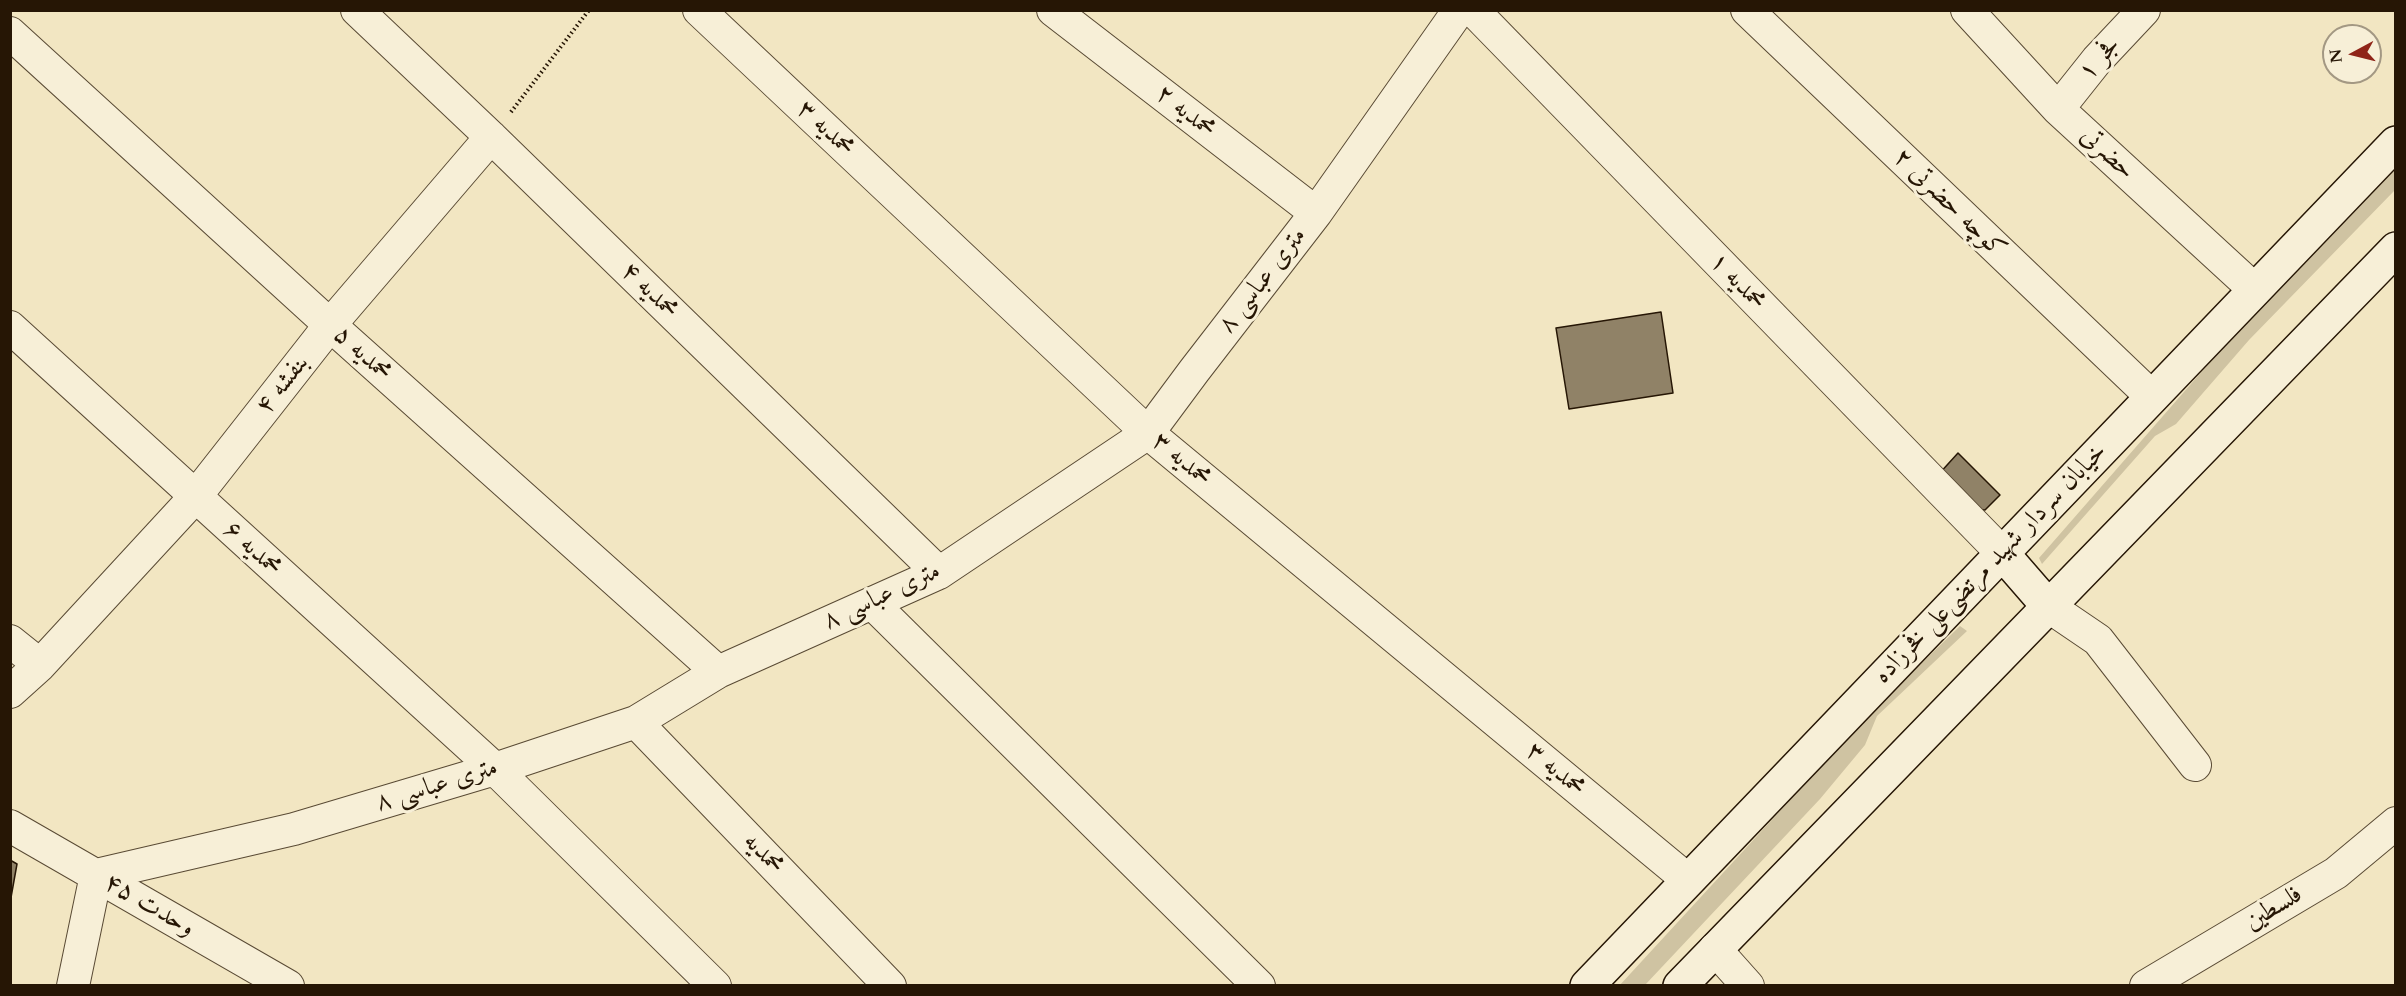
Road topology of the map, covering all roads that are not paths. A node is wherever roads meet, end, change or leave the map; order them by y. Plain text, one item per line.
1 (357, 10) edge
2 (699, 10) edge
3 (1053, 10) edge
4 (1459, 10) edge
5 (1473, 10) edge
6 (1747, 10) edge
7 (1967, 10) edge
8 (2144, 10) edge
9 (10, 33) edge
10 (2058, 109) junction
11 (491, 137) junction
12 (2396, 143) edge
13 (1316, 213) junction
14 (2393, 258) edge
15 (2255, 290) junction
16 (330, 325) junction
17 (10, 327) edge
18 (2152, 397) junction
19 (1148, 433) junction
20 (195, 496) junction
21 (2002, 554) junction
22 (939, 573) junction
23 (872, 603) junction
24 (2048, 606) junction
25 (10, 641) edge
26 (40, 665) junction
27 (718, 672) junction
28 (10, 692) edge
29 (636, 722) junction
30 (2195, 765) dead end
31 (495, 769) junction
32 (2396, 823) edge
33 (10, 826) edge
34 (96, 876) junction
35 (1688, 880) junction
36 (1715, 949) junction
37 (73, 986) edge
38 (288, 986) edge
39 (715, 986) edge
40 (890, 986) edge
41 (1259, 986) edge
42 (1587, 986) edge
43 (1680, 986) edge
44 (1748, 986) edge
45 (2146, 986) edge

1 - 11 street, محمدیه ۴
2 - 19 street, محمدیه ۳
3 - 13 street, محمدیه ۲
4 - 13 street, ۸ متری عباسی
5 - 21 street, محمدیه ۱
6 - 18 street, کوچه حضرتی ۲
7 - 10 street, حضرتی
8 - 10 street, فجر ۱
9 - 16 street, محمدیه ۵
10 - 15 street, حضرتی
11 - 16 street, بنفشه ۴
11 - 22 street, محمدیه ۴
12 - 15 main road, خیابان سردار شهید مرتضی‌علی فخرزاده
13 - 19 street, ۸ متری عباسی
14 - 24 main road
15 - 18 main road, خیابان سردار شهید مرتضی‌علی فخرزاده
16 - 20 street, بنفشه ۴
16 - 27 street, محمدیه ۵
17 - 20 street, محمدیه ۶
18 - 21 main road, خیابان سردار شهید مرتضی‌علی فخرزاده
19 - 22 street, ۸ متری عباسی
19 - 35 street, محمدیه ۳
20 - 26 street, بنفشه ۴
20 - 31 street, محمدیه ۶
21 - 24 main road
21 - 35 main road, خیابان سردار شهید مرتضی‌علی فخرزاده
22 - 23 street, ۸ متری عباسی
23 - 27 street, ۸ متری عباسی
23 - 41 street
24 - 30 street
24 - 36 main road
25 - 26 street
26 - 28 street, بنفشه ۴
27 - 29 street, ۸ متری عباسی
29 - 31 street, ۸ متری عباسی
29 - 40 street, محمدیه
31 - 34 street, ۸ متری عباسی
31 - 39 street, محمدیه ۶
32 - 45 street, فلسطین
33 - 34 street, وحدت ۴۵
34 - 37 street
34 - 38 street, وحدت ۴۵
35 - 42 main road, خیابان سردار شهید مرتضی‌علی فخرزاده
36 - 43 main road
36 - 44 street

